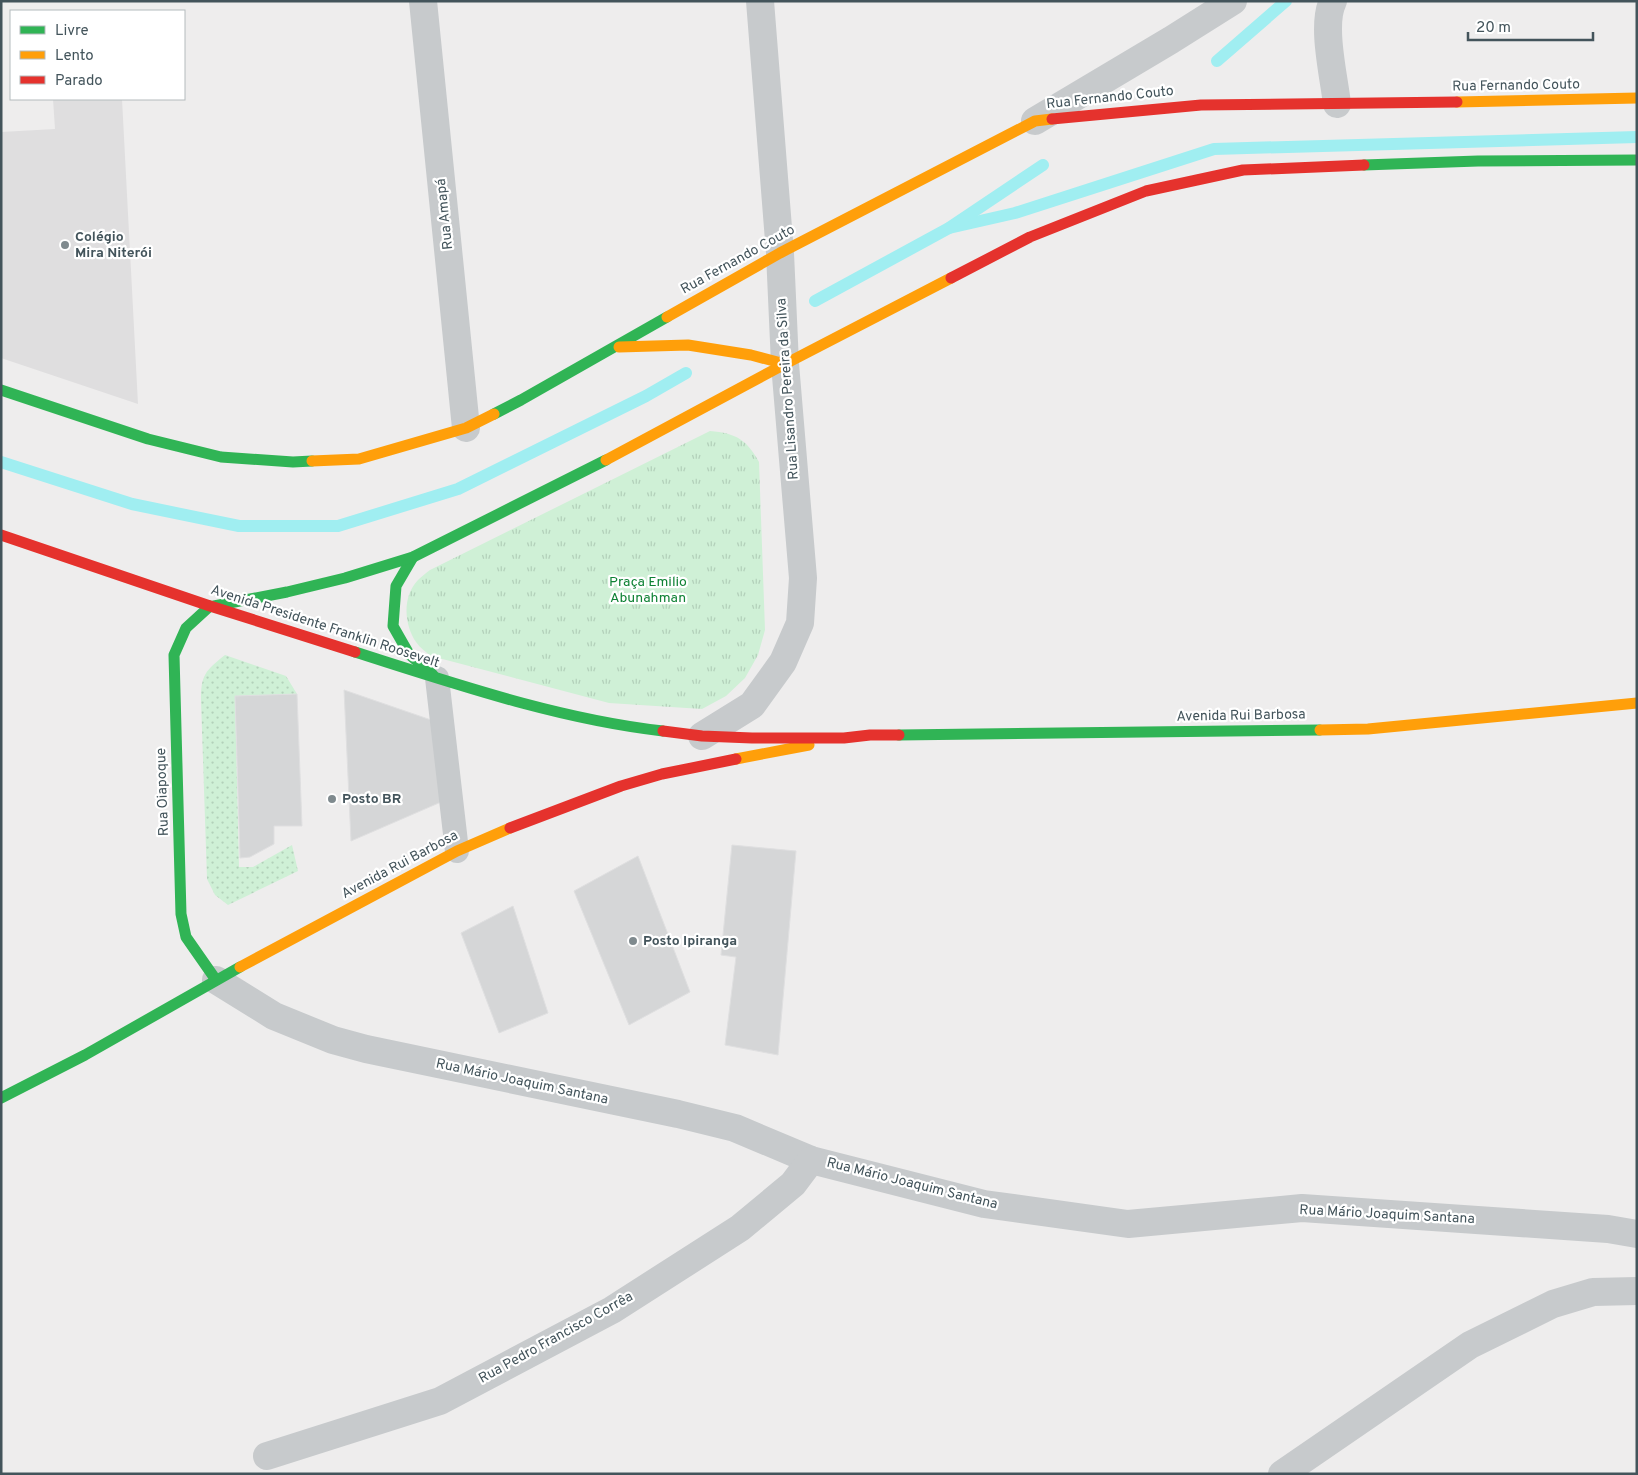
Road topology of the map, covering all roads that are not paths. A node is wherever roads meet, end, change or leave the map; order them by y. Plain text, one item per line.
1 (423, 1) edge
2 (760, 1) edge
3 (1233, 1) edge
4 (1333, 1) edge
5 (1637, 98) edge
6 (1337, 104) junction
7 (1035, 121) junction
8 (1637, 160) edge
9 (780, 254) junction
10 (614, 347) junction
11 (785, 364) junction
12 (1, 390) edge
13 (466, 428) junction
14 (1, 535) edge
15 (413, 557) junction
16 (210, 606) junction
17 (437, 678) junction
18 (1637, 703) edge
19 (644, 729) joint
20 (702, 736) junction
21 (844, 738) junction
22 (457, 851) junction
23 (216, 980) junction
24 (1, 1098) edge
25 (811, 1160) junction
26 (1637, 1234) edge
27 (1637, 1292) edge
28 (267, 1456) dead end
29 (1282, 1474) edge

1 - 13 street, Rua Amapá
2 - 9 street, Rua Lisandro Pereira da Silva
3 - 7 street
4 - 6 street
5 - 6 main road, Rua Fernando Couto
6 - 7 main road, Rua Fernando Couto
7 - 9 main road, Rua Fernando Couto
8 - 11 main road
9 - 10 main road, Rua Fernando Couto
9 - 11 street, Rua Lisandro Pereira da Silva
10 - 11 main road
10 - 13 main road
11 - 15 main road
11 - 20 street, Rua Lisandro Pereira da Silva
12 - 13 main road
14 - 16 main road, Avenida Presidente Franklin Roosevelt
15 - 16 main road
15 - 17 main road
16 - 17 main road, Avenida Presidente Franklin Roosevelt
16 - 23 main road, Rua Oiapoque
17 - 19 main road, Avenida Presidente Franklin Roosevelt
17 - 22 lane
18 - 21 main road, Avenida Rui Barbosa
19 - 20 main road, Avenida Rui Barbosa
20 - 21 main road, Avenida Rui Barbosa
21 - 22 main road, Avenida Rui Barbosa
22 - 23 main road, Avenida Rui Barbosa
23 - 24 main road, Avenida Rui Barbosa
23 - 25 street, Rua Mário Joaquim Santana
25 - 26 street, Rua Mário Joaquim Santana
25 - 28 street, Rua Pedro Francisco Corrêa
27 - 29 street

